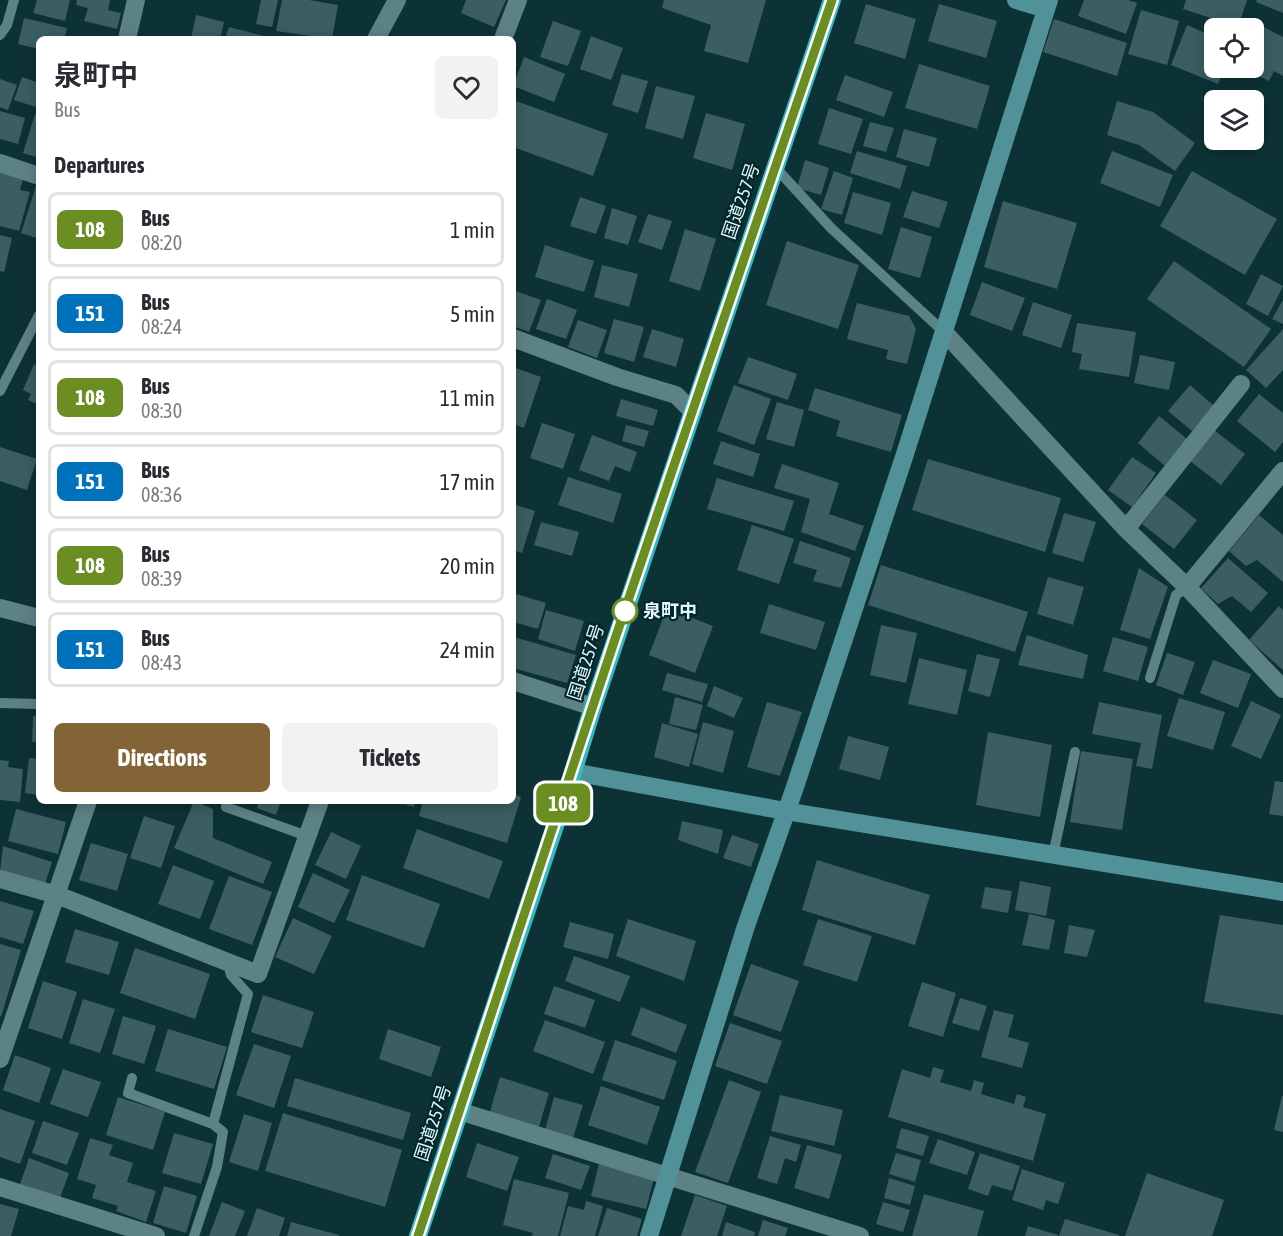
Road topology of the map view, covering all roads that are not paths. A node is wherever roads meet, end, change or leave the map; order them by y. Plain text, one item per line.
1 (14, 0) edge
2 (136, 0) edge
3 (397, 0) edge
4 (518, 0) edge
5 (832, 0) edge
6 (1016, 0) edge
7 (1049, 3) edge
8 (0, 35) edge
9 (128, 36) edge
10 (378, 36) edge
11 (505, 36) edge
12 (0, 163) edge
13 (775, 167) junction
14 (36, 175) edge
15 (36, 321) edge
16 (944, 332) junction
17 (516, 339) edge
18 (1241, 384) dead end
19 (0, 391) edge
20 (692, 411) junction
21 (1283, 471) edge
22 (1126, 529) junction
23 (1187, 588) junction
24 (0, 608) edge
25 (36, 617) edge
26 (1150, 678) dead end
27 (516, 682) edge
28 (1283, 689) edge
29 (0, 704) edge
30 (36, 704) edge
31 (593, 707) junction
32 (1075, 752) dead end
33 (573, 772) junction
34 (87, 804) edge
35 (226, 804) edge
36 (319, 804) edge
37 (785, 811) junction
38 (307, 836) junction
39 (1053, 855) junction
40 (0, 879) edge
41 (1283, 892) edge
42 (57, 895) junction
43 (227, 962) junction
44 (4, 1035) edge
45 (0, 1059) edge
46 (132, 1078) dead end
47 (459, 1111) junction
48 (213, 1124) junction
49 (668, 1174) junction
50 (0, 1187) edge
51 (156, 1236) edge
52 (195, 1236) edge
53 (418, 1236) edge
54 (649, 1236) edge
55 (860, 1236) edge

1 - 8 lane
2 - 9 street
3 - 10 street
4 - 11 street
5 - 13 highway, 国道257号
6 - 7 street
7 - 16 street
12 - 14 street
13 - 16 lane
13 - 20 highway, 国道257号
15 - 19 lane
16 - 22 street
16 - 37 street
17 - 20 street
18 - 22 street
20 - 31 highway, 国道257号
21 - 23 street
22 - 23 street
23 - 26 lane
23 - 28 street
24 - 25 street
27 - 31 street
29 - 30 lane
31 - 33 highway, 国道257号
32 - 39 lane
33 - 37 street
33 - 47 highway, 国道257号
34 - 42 street
35 - 38 lane
36 - 38 street
37 - 39 street
37 - 49 street
38 - 43 street
39 - 41 street
40 - 42 street
42 - 43 street
42 - 44 street
43 - 48 lane
44 - 45 street
46 - 48 lane
47 - 49 street
47 - 53 highway, 国道257号
48 - 52 lane
49 - 54 street
49 - 55 street
50 - 51 street

